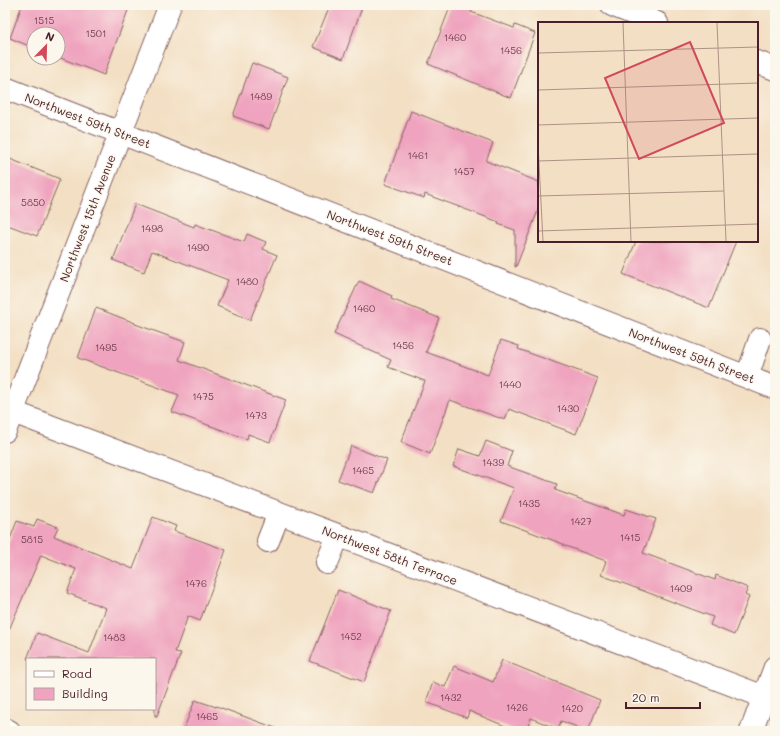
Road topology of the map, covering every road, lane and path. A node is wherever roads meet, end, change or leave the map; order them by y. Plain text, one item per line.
1 (170, 5) edge
2 (612, 5) edge
3 (654, 22) edge
4 (758, 62) edge
5 (775, 69) edge
6 (5, 88) edge
7 (121, 132) junction
8 (760, 339) dead end
9 (747, 377) junction
10 (775, 388) edge
11 (7, 417) edge
12 (278, 513) junction
13 (338, 536) junction
14 (268, 541) dead end
15 (327, 563) dead end
16 (775, 667) edge
17 (769, 699) edge
18 (5, 729) edge
19 (9, 731) edge
20 (751, 731) edge

1 - 7 street, Northwest 15th Avenue
2 - 3 street
4 - 5 street
6 - 7 street, Northwest 59th Street
7 - 9 street, Northwest 59th Street
7 - 11 street, Northwest 15th Avenue
8 - 9 street
9 - 10 street, Northwest 59th Street
11 - 12 street, Northwest 58th Terrace
12 - 13 street, Northwest 58th Terrace
12 - 14 street
13 - 15 street
13 - 17 street, Northwest 58th Terrace
16 - 17 street
17 - 20 street
18 - 19 street

